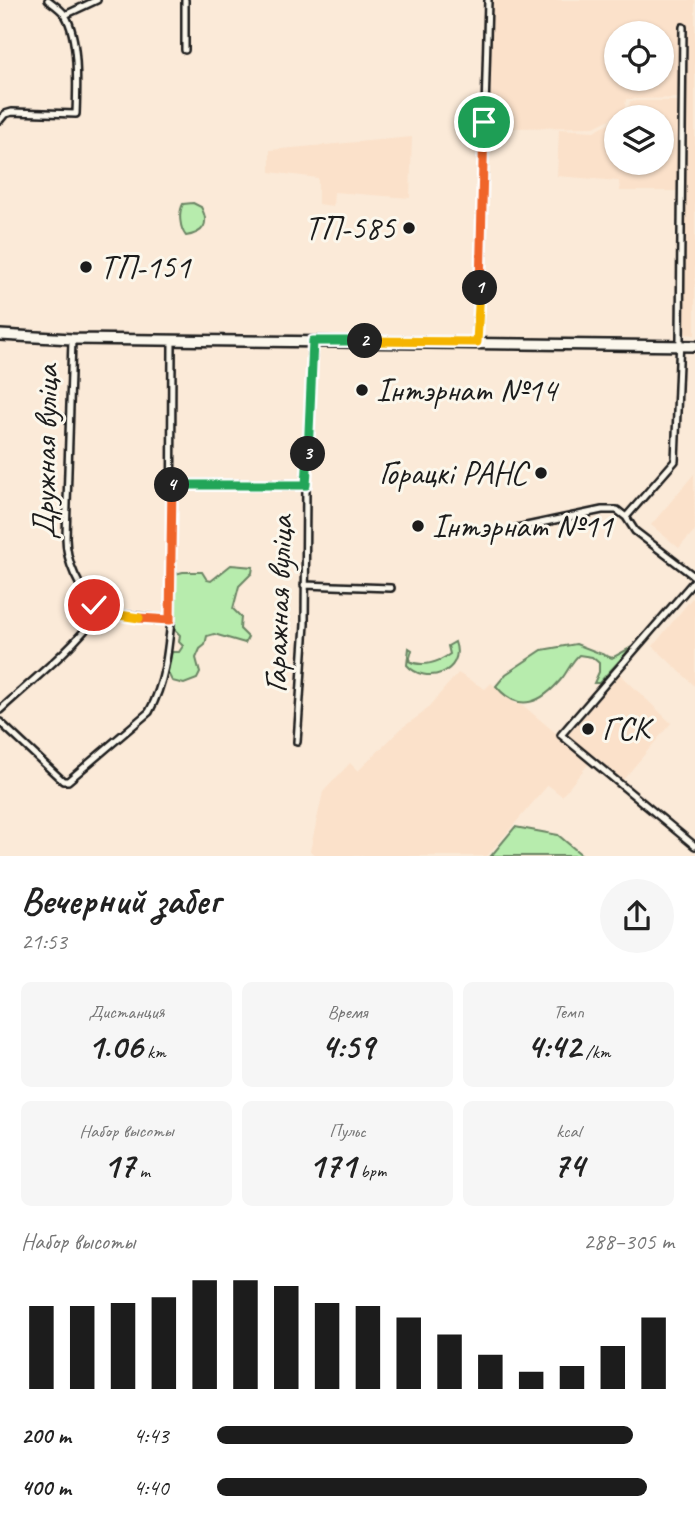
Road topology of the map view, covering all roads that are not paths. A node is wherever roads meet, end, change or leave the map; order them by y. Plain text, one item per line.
1 (48, 0) edge
2 (97, 0) edge
3 (185, 0) edge
4 (488, 0) edge
5 (65, 15) junction
6 (682, 27) dead end
7 (185, 50) dead end
8 (0, 120) edge
9 (0, 335) edge
10 (72, 339) junction
11 (172, 340) junction
12 (313, 341) junction
13 (477, 342) junction
14 (680, 345) junction
15 (695, 346) edge
16 (172, 484) junction
17 (306, 485) junction
18 (626, 517) junction
19 (517, 528) dead end
20 (695, 578) edge
21 (304, 585) junction
22 (391, 588) dead end
23 (100, 612) junction
24 (170, 620) junction
25 (0, 710) edge
26 (0, 722) edge
27 (297, 742) dead end
28 (695, 846) edge

1 - 5 street
2 - 5 street
3 - 7 street
4 - 13 street
5 - 8 street
6 - 14 street
9 - 10 main road
10 - 11 main road
10 - 23 street, Дружная вуліца
11 - 12 main road
11 - 16 street
12 - 13 main road
12 - 17 street, Гаражная вуліца
13 - 14 main road
14 - 15 main road
14 - 18 street
16 - 17 street
16 - 24 street
17 - 21 street, Гаражная вуліца
18 - 19 street
18 - 20 street
20 - 28 street
21 - 22 street
21 - 27 street, Гаражная вуліца
23 - 24 street
23 - 25 street
24 - 26 street

